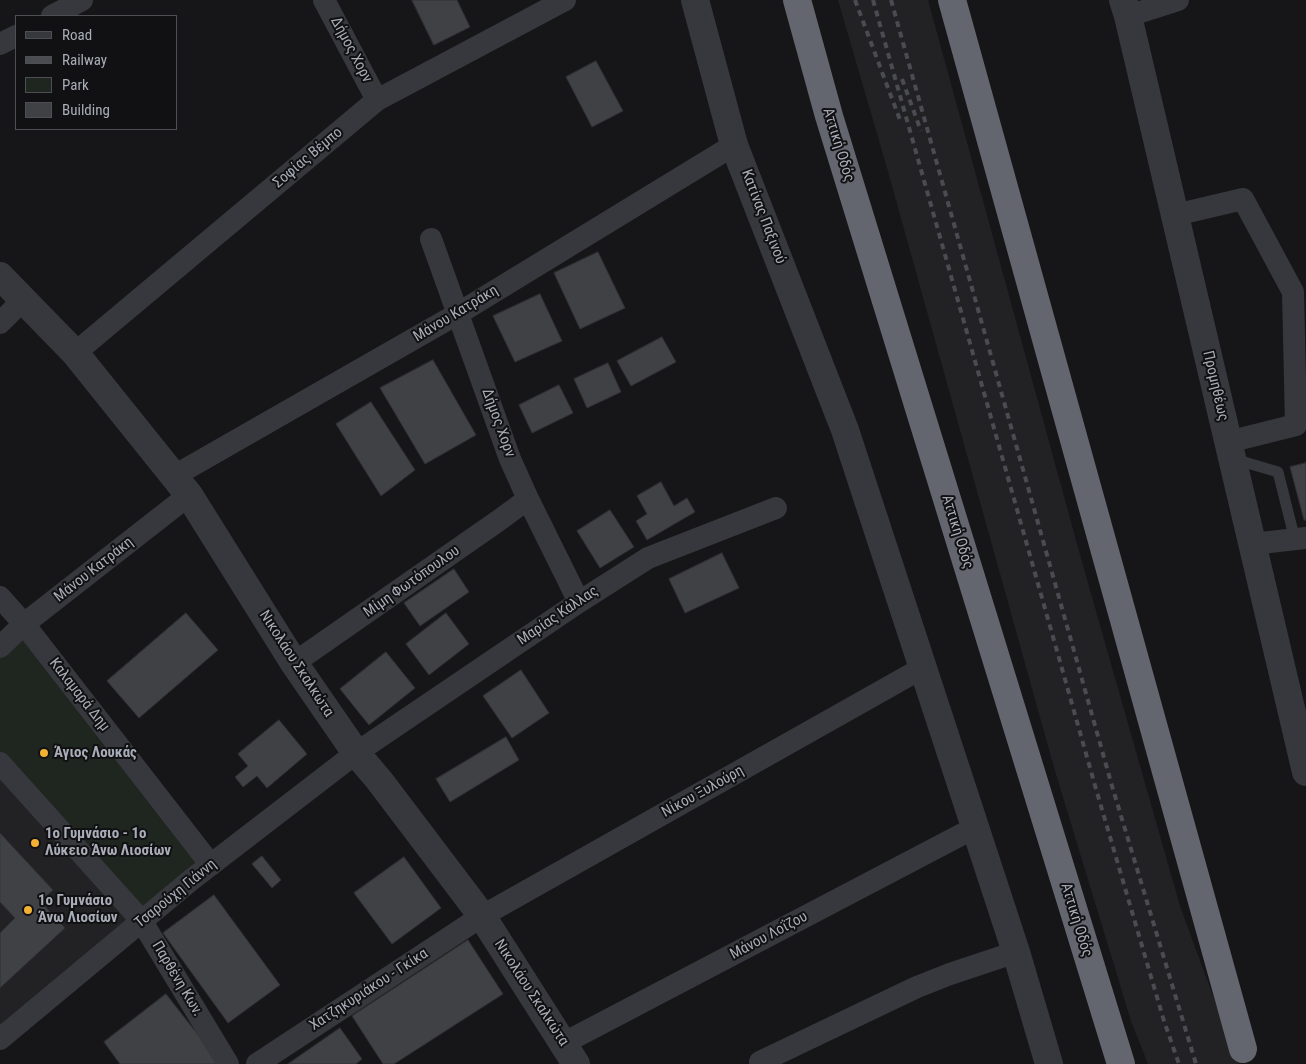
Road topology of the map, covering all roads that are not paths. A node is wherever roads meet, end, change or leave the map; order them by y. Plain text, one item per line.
1 (82, 0) edge
2 (324, 0) edge
3 (565, 0) edge
4 (695, 0) edge
5 (797, 0) edge
6 (952, 0) edge
7 (1178, 0) edge
8 (1126, 8) edge
9 (54, 15) edge
10 (15, 36) edge
11 (0, 44) edge
12 (377, 100) junction
13 (734, 145) junction
14 (1174, 215) junction
15 (431, 239) dead end
16 (0, 276) edge
17 (1300, 294) edge
18 (23, 300) junction
19 (459, 313) junction
20 (0, 323) edge
21 (75, 353) junction
22 (1230, 450) junction
23 (182, 485) junction
24 (528, 499) junction
25 (776, 508) dead end
26 (1300, 539) edge
27 (1252, 544) junction
28 (0, 597) edge
29 (579, 602) junction
30 (24, 624) junction
31 (0, 647) edge
32 (294, 663) junction
33 (924, 668) junction
34 (356, 753) junction
35 (0, 763) edge
36 (1306, 770) edge
37 (974, 828) junction
38 (211, 865) junction
39 (482, 916) junction
40 (142, 920) junction
41 (1016, 952) junction
42 (0, 1039) edge
43 (1243, 1049) dead end
44 (570, 1053) edge
45 (760, 1062) dead end
46 (228, 1064) edge
47 (257, 1064) edge
48 (1049, 1064) edge
49 (1121, 1064) edge

1 - 9 street
2 - 12 street, Δήμος Χορν
3 - 12 street, Σοφίας Βέμπο
4 - 13 street, Κατίνας Παξινού
5 - 49 highway, Αττική Οδός
6 - 43 highway
7 - 8 street
8 - 14 street, Προμηθέως
10 - 11 street
12 - 21 street, Σοφίας Βέμπο
13 - 19 street, Μάνου Κατράκη
13 - 33 street, Κατίνας Παξινού
14 - 17 street
14 - 22 street, Προμηθέως
15 - 19 street, Δήμος Χορν
16 - 18 street, Νικολάου Σκαλκώτα
17 - 22 street
18 - 20 street
18 - 21 street, Νικολάου Σκαλκώτα
19 - 23 street, Μάνου Κατράκη
19 - 24 street, Δήμος Χορν
21 - 23 street, Νικολάου Σκαλκώτα
22 - 26 lane
22 - 27 street, Προμηθέως
23 - 30 street, Μάνου Κατράκη
23 - 32 street, Νικολάου Σκαλκώτα
24 - 29 street, Δήμος Χορν
24 - 32 street, Μίμη Φωτόπουλου
25 - 29 street, Μαρίας Κάλλας
26 - 27 street
27 - 36 street, Προμηθέως
28 - 30 street, Καλαμαρά Δημ
29 - 34 street, Μαρίας Κάλλας
30 - 31 street, Μάνου Κατράκη
30 - 38 street, Καλαμαρά Δημ
32 - 34 street, Νικολάου Σκαλκώτα
33 - 37 street, Κατίνας Παξινού
33 - 39 street, Νίκου Ξυλούρη
34 - 38 street, Τσαρούχη Γιάννη
34 - 39 street, Νικολάου Σκαλκώτα
35 - 40 street, Παρθένη Κων.
37 - 41 street, Κατίνας Παξινού
37 - 44 street, Μάνου Λοΐζου
38 - 40 street, Τσαρούχη Γιάννη
39 - 44 street, Νικολάου Σκαλκώτα
39 - 47 street, Χατζηκυριάκου - Γκίκα
40 - 42 street, Τσαρούχη Γιάννη
40 - 46 street, Παρθένη Κων.
41 - 45 street
41 - 48 street, Κατίνας Παξινού

